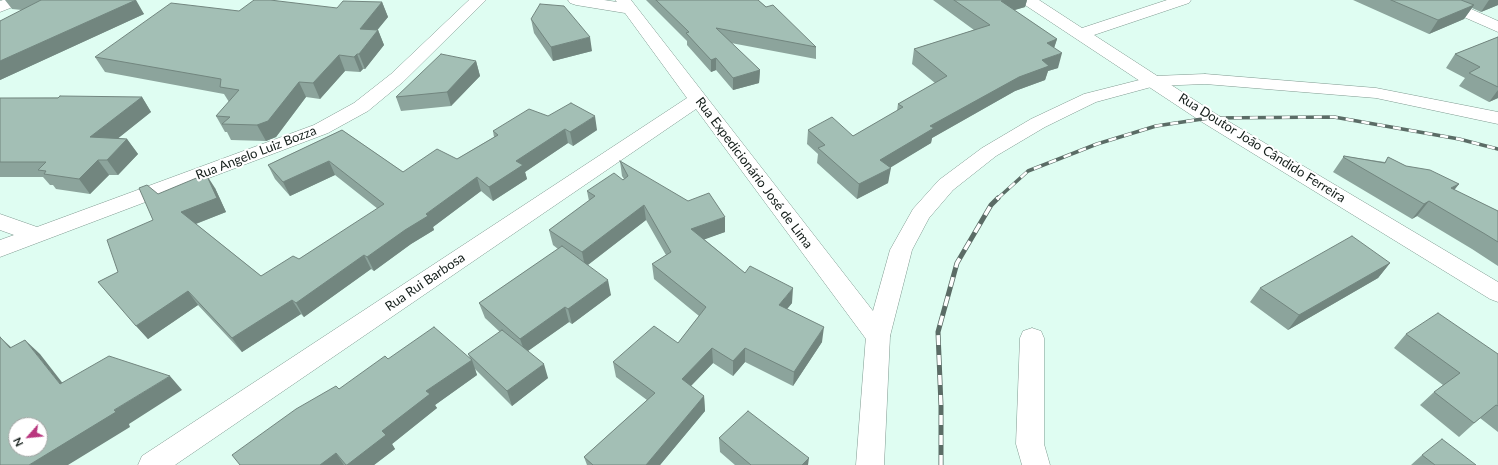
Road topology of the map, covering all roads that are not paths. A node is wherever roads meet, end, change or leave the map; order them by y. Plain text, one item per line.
1 (17, 0) edge
2 (478, 0) edge
3 (576, 0) edge
4 (1028, 0) edge
5 (1183, 0) edge
6 (1438, 0) edge
7 (626, 5) edge
8 (0, 7) edge
9 (1498, 27) edge
10 (1082, 34) junction
11 (1155, 81) junction
12 (698, 100) junction
13 (1498, 118) edge
14 (0, 222) edge
15 (36, 235) junction
16 (0, 249) edge
17 (1498, 293) edge
18 (878, 336) junction
19 (1032, 338) dead end
20 (152, 465) edge
21 (870, 465) edge
22 (1036, 465) edge

1 - 8 street
2 - 15 street, Rua Angelo Luiz Bozza
3 - 7 street, Rua Expedicionário José de Lima
4 - 10 street, Rua Doutor João Cândido Ferreira
5 - 10 street
6 - 9 street
7 - 12 street, Rua Expedicionário José de Lima
10 - 11 street, Rua Doutor João Cândido Ferreira
11 - 13 street
11 - 17 street, Rua Doutor João Cândido Ferreira
11 - 18 street
12 - 18 street, Rua Expedicionário José de Lima
12 - 20 street, Rua Rui Barbosa
14 - 15 street
15 - 16 street, Rua Angelo Luiz Bozza
18 - 21 street
19 - 22 street

